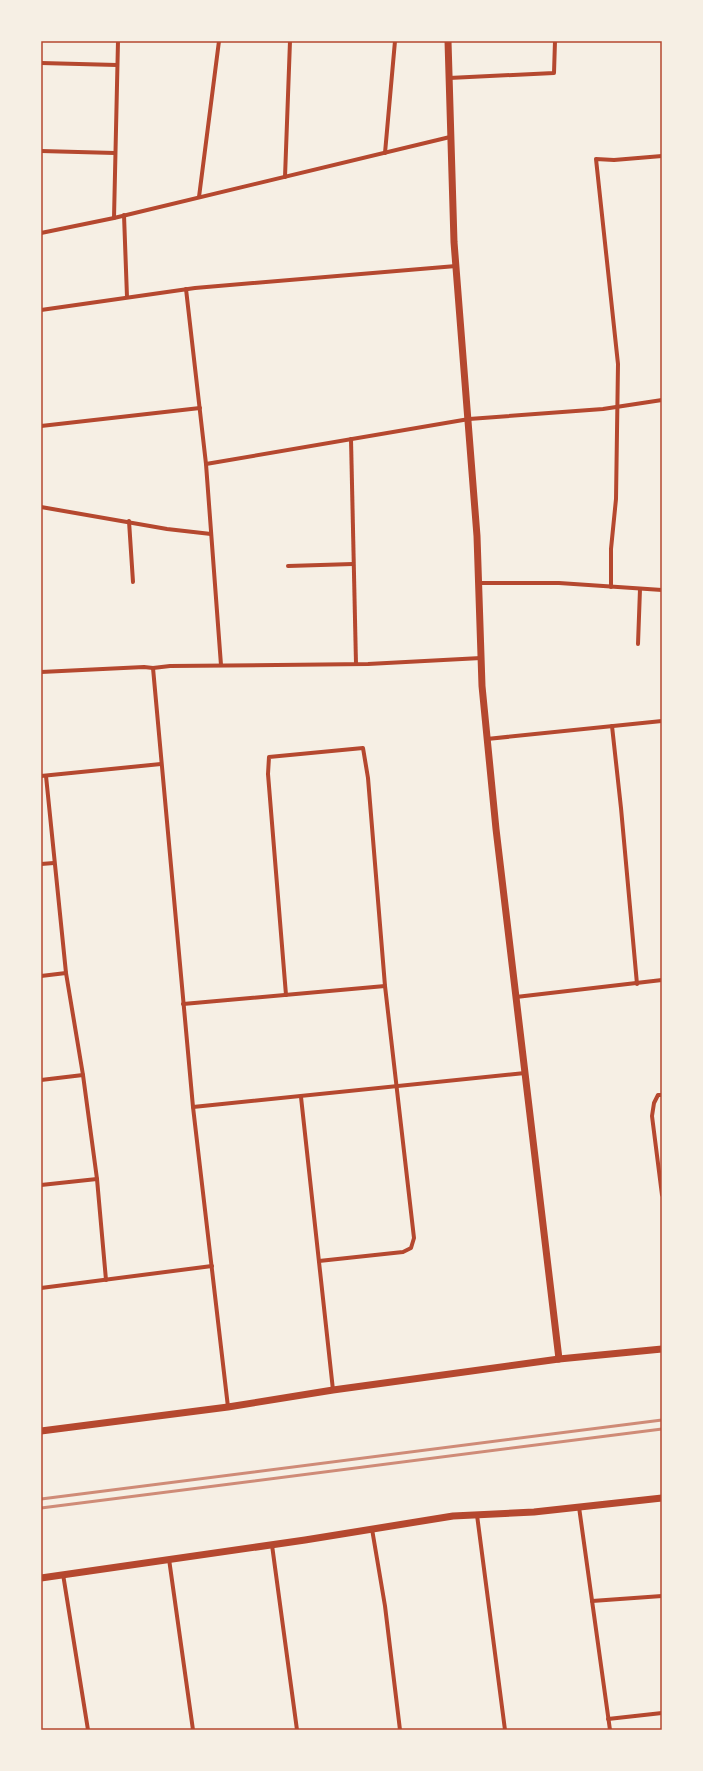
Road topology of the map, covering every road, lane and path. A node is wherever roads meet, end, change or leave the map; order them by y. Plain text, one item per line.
1 (118, 41) edge
2 (219, 41) edge
3 (290, 41) edge
4 (395, 41) edge
5 (448, 41) edge
6 (555, 41) edge
7 (41, 63) edge
8 (117, 65) junction
9 (449, 78) junction
10 (450, 137) junction
11 (41, 151) edge
12 (115, 153) junction
13 (385, 153) junction
14 (662, 156) edge
15 (285, 176) junction
16 (199, 197) junction
17 (124, 215) junction
18 (114, 218) junction
19 (41, 233) edge
20 (456, 266) junction
21 (186, 289) junction
22 (127, 297) junction
23 (41, 310) edge
24 (662, 400) edge
25 (617, 406) junction
26 (200, 408) junction
27 (468, 419) junction
28 (41, 426) edge
29 (351, 439) junction
30 (206, 464) junction
31 (41, 507) edge
32 (129, 521) junction
33 (211, 534) junction
34 (353, 564) junction
35 (288, 566) dead end
36 (133, 582) dead end
37 (479, 583) junction
38 (611, 586) junction
39 (640, 588) junction
40 (662, 590) edge
41 (638, 644) dead end
42 (482, 658) junction
43 (356, 664) junction
44 (221, 665) junction
45 (152, 668) junction
46 (41, 672) edge
47 (662, 721) edge
48 (612, 726) junction
49 (487, 739) junction
50 (161, 764) junction
51 (44, 776) edge
52 (54, 863) junction
53 (41, 864) edge
54 (66, 973) junction
55 (41, 976) edge
56 (662, 980) edge
57 (637, 984) junction
58 (385, 986) junction
59 (286, 995) junction
60 (516, 997) junction
61 (183, 1004) junction
62 (526, 1073) junction
63 (83, 1075) junction
64 (41, 1080) edge
65 (398, 1087) junction
66 (662, 1095) edge
67 (300, 1096) junction
68 (193, 1108) junction
69 (98, 1179) junction
70 (41, 1185) edge
71 (662, 1195) edge
72 (319, 1261) junction
73 (212, 1266) junction
74 (106, 1280) junction
75 (41, 1288) edge
76 (662, 1349) edge
77 (559, 1359) junction
78 (333, 1390) junction
79 (228, 1407) junction
80 (41, 1430) edge
81 (662, 1498) edge
82 (579, 1507) junction
83 (477, 1514) junction
84 (372, 1529) junction
85 (272, 1545) junction
86 (169, 1559) junction
87 (63, 1574) junction
88 (41, 1578) edge
89 (662, 1596) edge
90 (592, 1601) junction
91 (662, 1713) edge
92 (608, 1719) junction
93 (88, 1730) edge
94 (193, 1730) edge
95 (297, 1730) edge
96 (400, 1730) edge
97 (505, 1730) edge
98 (610, 1730) edge

1 - 8 street
2 - 16 street
3 - 15 street
4 - 13 street
5 - 9 street
6 - 9 street
7 - 8 street
8 - 12 street
9 - 10 street
10 - 13 street
10 - 20 street
11 - 12 street
12 - 18 street
13 - 15 street
14 - 25 street
15 - 16 street
16 - 17 street
17 - 18 street
17 - 22 street
18 - 19 street
20 - 21 street
20 - 27 street
21 - 22 street
21 - 26 street
22 - 23 street
24 - 25 street
25 - 27 street
25 - 38 street
26 - 28 street
26 - 30 street
27 - 29 street
27 - 37 street
29 - 30 street
29 - 34 street
30 - 33 street
31 - 32 street
32 - 33 street
32 - 36 street
33 - 44 street
34 - 35 street
34 - 43 street
37 - 38 street
37 - 42 street
38 - 39 street
39 - 40 street
39 - 41 street
42 - 43 street
42 - 49 street
43 - 44 street
44 - 45 street
45 - 46 street
45 - 50 street
47 - 48 street
48 - 49 street
48 - 57 street
49 - 60 street
50 - 51 street
50 - 61 street
51 - 52 street
52 - 53 street
52 - 54 street
54 - 55 street
54 - 63 street
56 - 57 street
57 - 60 street
58 - 59 street
58 - 59 street
58 - 65 street
59 - 61 street
60 - 62 street
61 - 68 street
62 - 65 street
62 - 77 street
63 - 64 street
63 - 69 street
65 - 67 street
65 - 72 street
66 - 71 street
67 - 68 street
67 - 72 street
68 - 73 street
69 - 70 street
69 - 74 street
72 - 78 street
73 - 74 street
73 - 79 street
74 - 75 street
76 - 77 street
77 - 78 street
78 - 79 street
79 - 80 street
81 - 82 street
82 - 83 street
82 - 90 street
83 - 84 street
83 - 97 street
84 - 85 street
84 - 96 street
85 - 86 street
85 - 95 street
86 - 87 street
86 - 94 street
87 - 88 street
87 - 93 street
89 - 90 street
90 - 92 street
91 - 92 street
92 - 98 street

